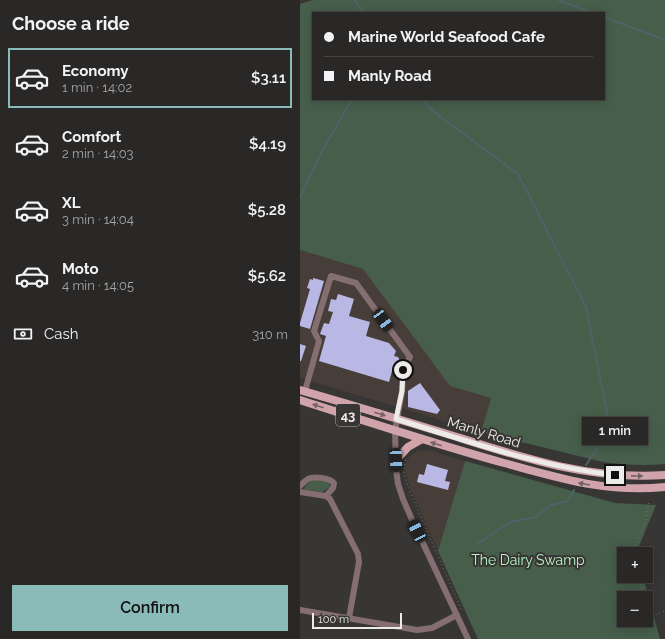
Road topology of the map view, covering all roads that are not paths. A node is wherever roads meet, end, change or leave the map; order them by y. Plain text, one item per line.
1 (302, 390) edge
2 (300, 400) edge
3 (396, 419) junction
4 (395, 431) junction
5 (422, 439) junction
6 (396, 460) junction
7 (665, 475) edge
8 (300, 486) edge
9 (665, 487) edge
10 (300, 492) edge
11 (326, 496) junction
12 (300, 610) edge
13 (460, 614) junction
14 (349, 618) junction
15 (468, 639) edge

1 -> 3 main road, Manly Road / 43
1 - 3 street
4 -> 2 main road, Manly Road / 43
3 - 4 street
3 -> 7 main road, Manly Road / 43
4 - 5 main road, Manly Road / 43
4 - 6 street
5 - 6 main road
9 -> 5 main road, Manly Road / 43
6 - 13 street
8 - 11 street
10 - 11 street
11 - 14 street
12 - 14 street
13 - 14 street
13 - 15 street

